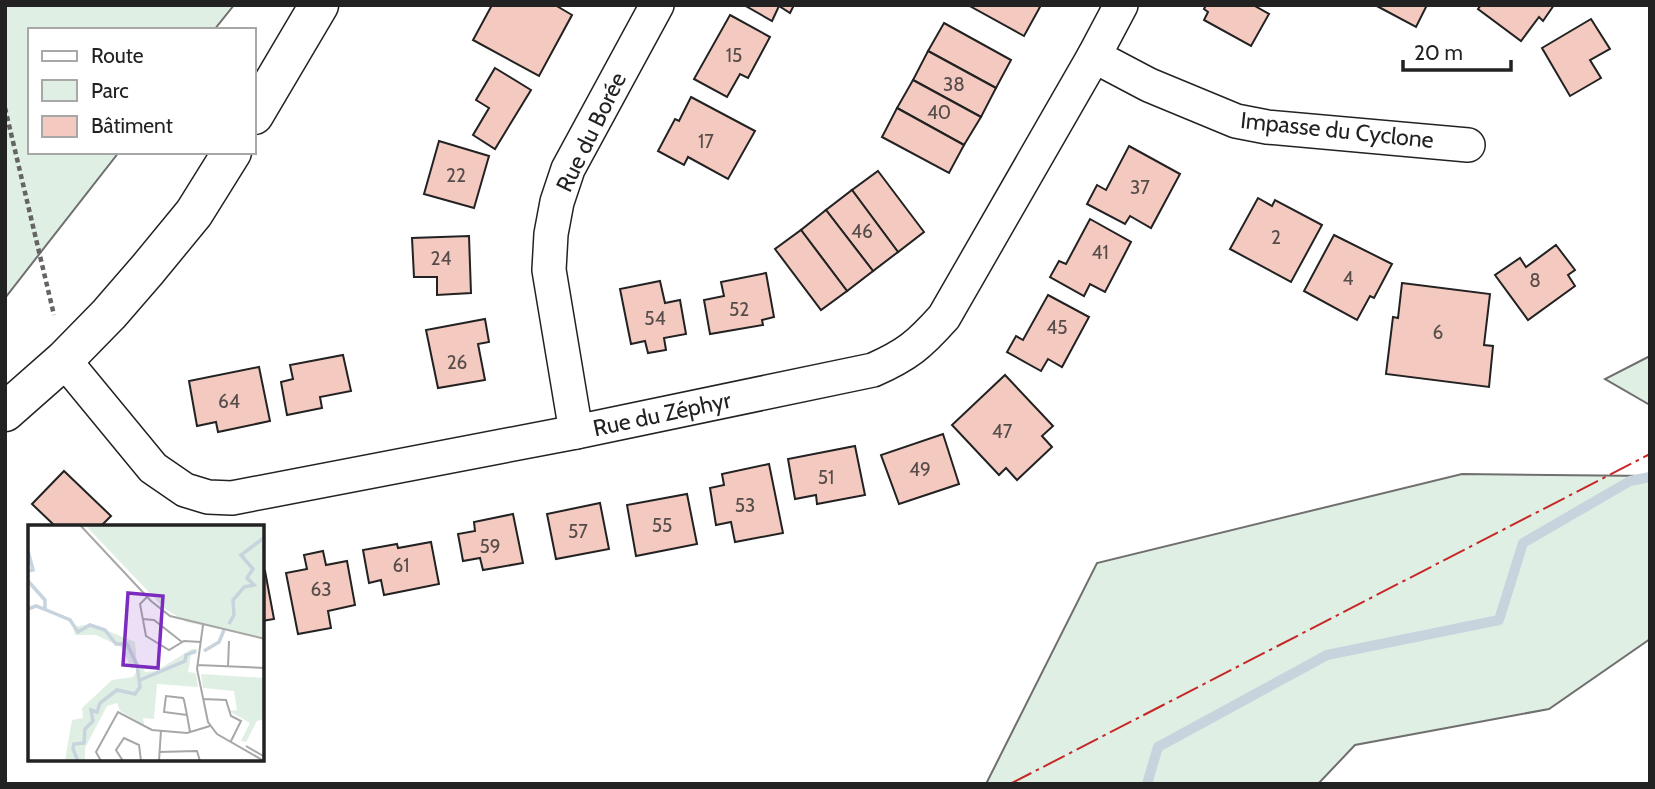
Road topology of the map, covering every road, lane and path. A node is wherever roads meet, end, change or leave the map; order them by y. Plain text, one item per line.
1 (319, 5) edge
2 (657, 5) edge
3 (1121, 5) edge
4 (1094, 56) junction
5 (5, 108) edge
6 (256, 112) edge
7 (1468, 145) dead end
8 (231, 154) edge
9 (64, 360) junction
10 (5, 412) edge
11 (576, 432) junction

1 - 6 street
2 - 11 street, Rue du Borée
3 - 4 street, Rue du Zéphyr
4 - 7 street, Impasse du Cyclone
4 - 11 street, Rue du Zéphyr
5 - 9 path
8 - 9 street
9 - 10 street
9 - 11 street, Rue du Zéphyr

